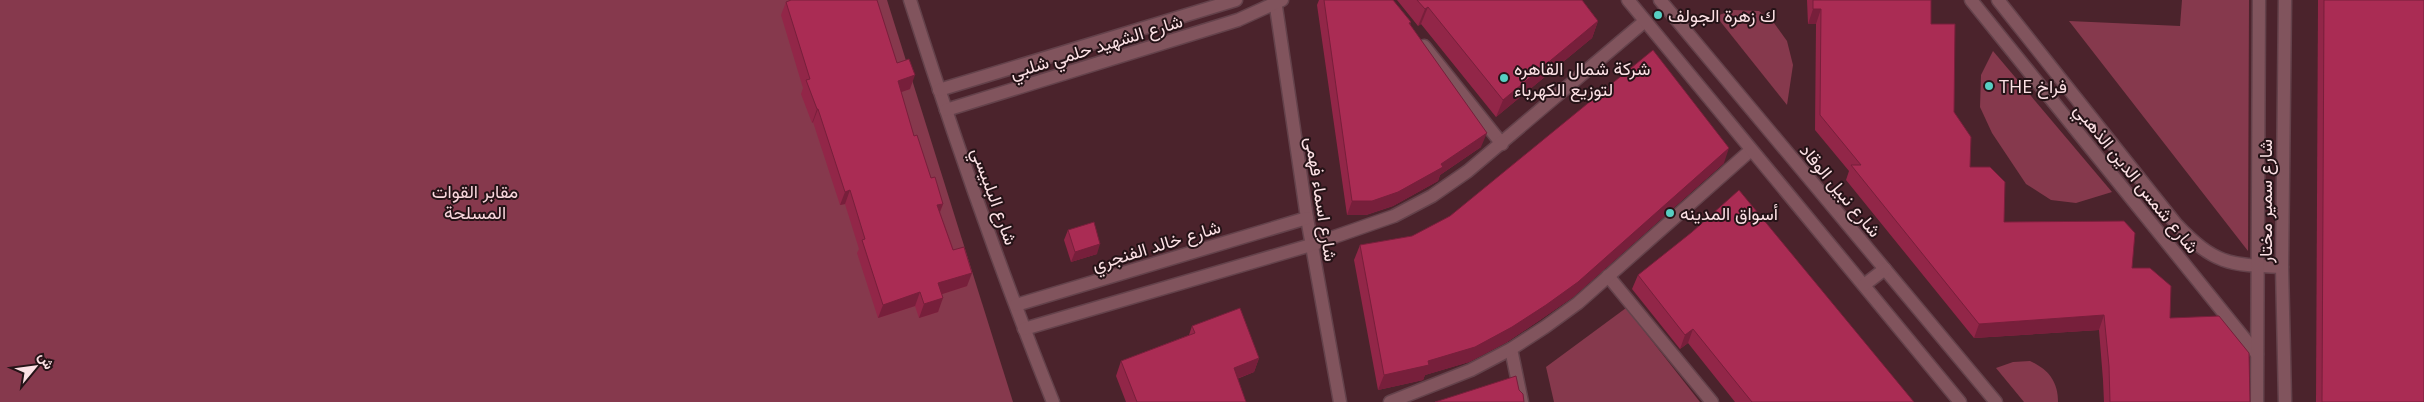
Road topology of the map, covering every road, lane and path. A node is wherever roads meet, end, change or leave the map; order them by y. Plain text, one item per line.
1 (910, 0) edge
2 (1236, 0) edge
3 (1628, 0) edge
4 (1660, 0) edge
5 (1971, 0) edge
6 (1998, 0) edge
7 (2259, 0) edge
8 (2285, 0) edge
9 (1278, 1) edge
10 (1645, 21) junction
11 (1417, 38) edge
12 (939, 90) junction
13 (946, 110) junction
14 (1502, 144) junction
15 (1750, 150) junction
16 (1307, 218) junction
17 (2176, 224) junction
18 (2160, 236) junction
19 (1311, 245) junction
20 (2258, 266) junction
21 (2282, 266) junction
22 (1885, 269) junction
23 (1608, 276) junction
24 (1864, 285) junction
25 (1016, 306) junction
26 (1024, 329) junction
27 (1511, 349) junction
28 (2257, 354) junction
29 (1052, 402) edge
30 (1340, 402) edge
31 (1390, 402) edge
32 (1522, 402) edge
33 (1712, 402) edge
34 (1960, 402) edge
35 (1996, 402) edge
36 (2257, 402) edge
37 (2285, 402) edge

1 - 12 street, شارع البلبيسي
2 - 12 street, شارع الشهيد حلمي شلبي
3 - 10 street
4 - 22 street, شارع نبيل الوقاد
5 - 18 street, شارع شمس الدين الذهبي
6 - 17 street, شارع شمس الدين الذهبي
7 - 20 street, شارع سمير مختار
8 - 21 street, شارع سمير مختار
9 - 13 street, شارع الشهيد حلمي شلبي
9 - 16 street, شارع اسماء فهمى
10 - 14 street
10 - 15 street
11 - 14 street
12 - 13 street, شارع البلبيسي
13 - 25 street, شارع البلبيسي
14 - 19 street
15 - 23 street
15 - 24 street
16 - 19 street, شارع اسماء فهمى
16 - 25 street, شارع خالد الفنجري
17 - 18 street
17 - 20 street, شارع شمس الدين الذهبي
18 - 28 street, شارع شمس الدين الذهبي
19 - 26 street
19 - 30 street, شارع اسماء فهمى
20 - 21 street, شارع شمس الدين الذهبي
20 - 28 street, شارع سمير مختار
21 - 37 street, شارع سمير مختار
22 - 24 street
22 - 35 street, شارع نبيل الوقاد
23 - 27 street
23 - 33 street
24 - 34 street
25 - 26 street, شارع البلبيسي
26 - 29 street, شارع البلبيسي
27 - 31 street
27 - 32 street
28 - 36 street, شارع سمير مختار

